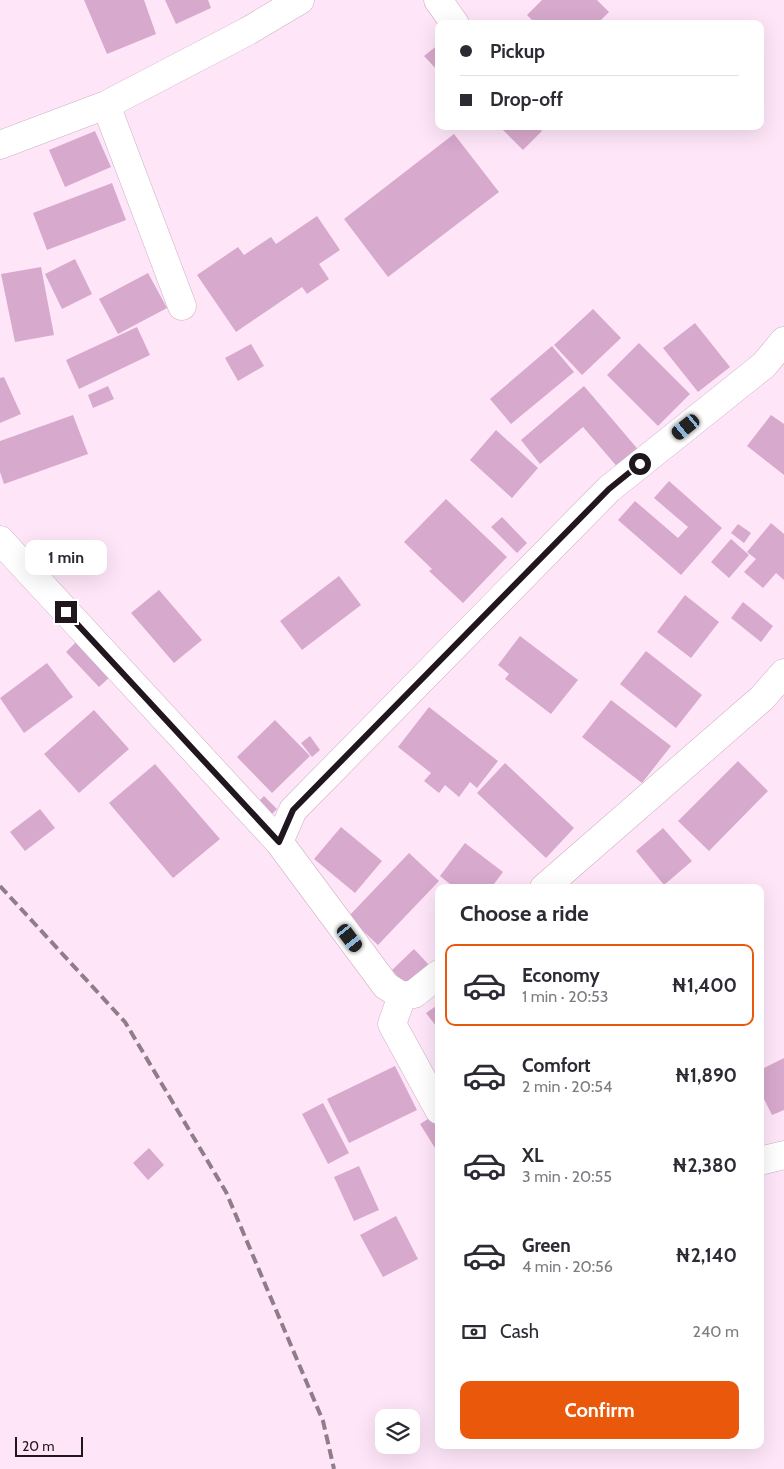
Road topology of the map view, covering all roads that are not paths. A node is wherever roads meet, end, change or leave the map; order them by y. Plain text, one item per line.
1 (300, 0) edge
2 (438, 0) edge
3 (452, 20) edge
4 (106, 105) junction
5 (0, 145) edge
6 (182, 306) dead end
7 (784, 341) edge
8 (0, 540) edge
9 (784, 673) edge
10 (279, 842) junction
11 (556, 884) edge
12 (435, 977) edge
13 (402, 996) junction
14 (435, 1103) edge
15 (784, 1155) edge
16 (764, 1160) edge

1 - 4 street
2 - 3 street
4 - 5 street
4 - 6 street
7 - 10 street
8 - 10 street
9 - 11 street
10 - 13 street
12 - 13 street
13 - 14 street
15 - 16 street

